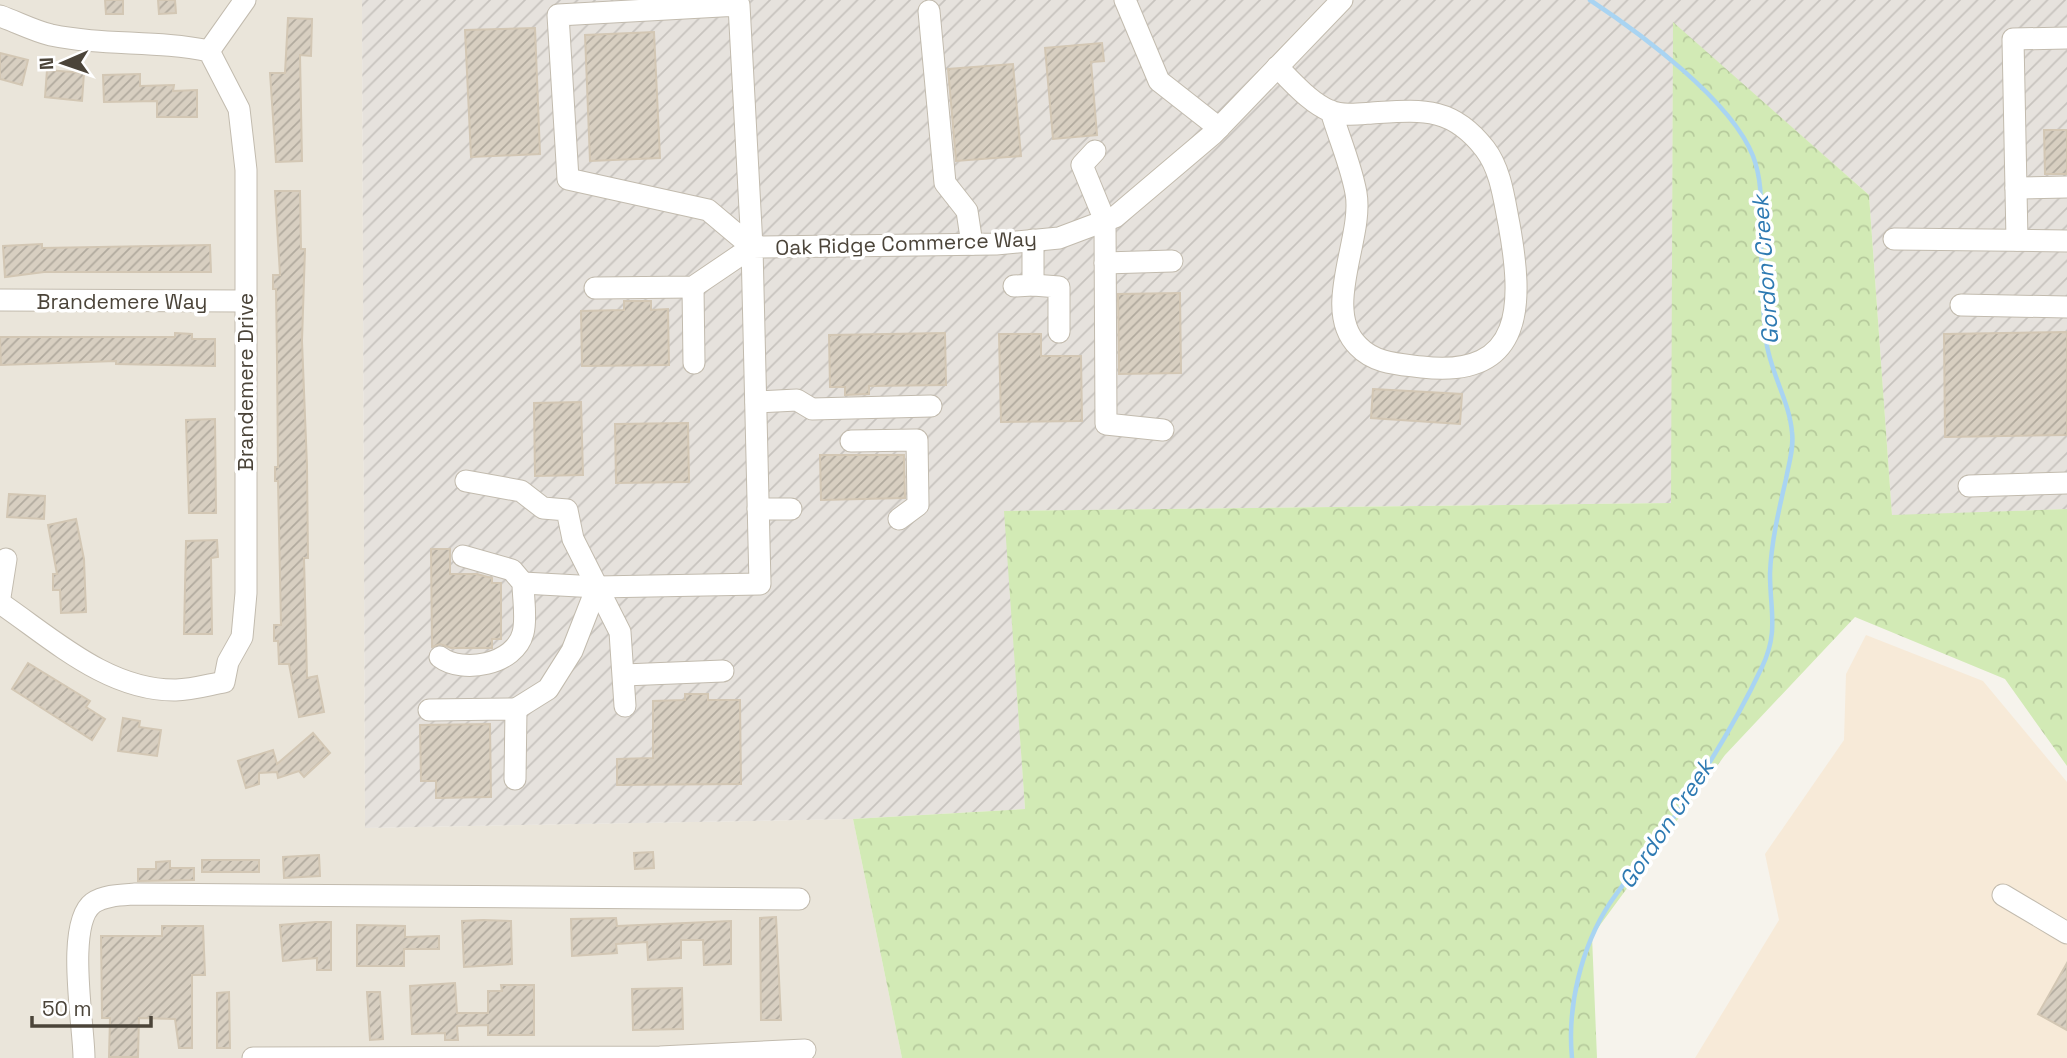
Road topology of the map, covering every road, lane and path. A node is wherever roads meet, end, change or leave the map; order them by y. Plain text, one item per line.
1 (245, 0) edge
2 (1125, 0) edge
3 (1332, 3) edge
4 (929, 10) dead end
5 (0, 16) edge
6 (2067, 38) edge
7 (209, 51) junction
8 (1277, 67) junction
9 (1331, 111) junction
10 (1219, 128) junction
11 (1095, 151) dead end
12 (2067, 187) edge
13 (2016, 188) junction
14 (1105, 221) junction
15 (1894, 239) dead end
16 (1033, 240) junction
17 (2017, 240) junction
18 (2067, 241) edge
19 (972, 244) junction
20 (752, 247) junction
21 (1172, 261) dead end
22 (1105, 263) junction
23 (693, 287) junction
24 (595, 288) dead end
25 (0, 300) edge
26 (244, 301) junction
27 (1961, 305) dead end
28 (2067, 307) edge
29 (1059, 332) dead end
30 (694, 363) dead end
31 (756, 402) junction
32 (931, 406) dead end
33 (1163, 430) dead end
34 (850, 442) dead end
35 (466, 481) dead end
36 (2067, 483) edge
37 (1969, 486) dead end
38 (758, 509) junction
39 (791, 509) dead end
40 (899, 519) dead end
41 (463, 556) dead end
42 (6, 559) dead end
43 (523, 583) junction
44 (597, 587) junction
45 (0, 597) edge
46 (0, 603) edge
47 (440, 657) dead end
48 (723, 671) dead end
49 (624, 675) junction
50 (625, 706) dead end
51 (516, 709) junction
52 (429, 710) dead end
53 (515, 779) dead end
54 (2003, 895) dead end
55 (799, 899) dead end
56 (2067, 933) edge
57 (805, 1050) dead end
58 (84, 1058) edge
59 (253, 1058) edge

1 - 7 street
2 - 10 street
3 - 8 street, Oak Ridge Commerce Way
4 - 19 street
5 - 7 street
6 - 13 street
7 - 26 street, Brandemere Drive
8 - 9 street
8 - 10 street, Oak Ridge Commerce Way
9 - 9 street
10 - 14 street, Oak Ridge Commerce Way
11 - 14 street
12 - 13 street
13 - 17 street
14 - 16 street, Oak Ridge Commerce Way
14 - 22 street
15 - 17 street
16 - 19 street, Oak Ridge Commerce Way
16 - 29 street
17 - 18 street
19 - 20 street, Oak Ridge Commerce Way
20 - 20 street
20 - 23 street
20 - 31 street, Oak Ridge Commerce Way
21 - 22 street
22 - 33 street
23 - 24 street
23 - 30 street
25 - 26 street, Brandemere Way
26 - 46 street, Brandemere Drive
27 - 28 street
31 - 32 street
31 - 38 street, Oak Ridge Commerce Way
34 - 40 street
35 - 44 street
36 - 37 street
38 - 39 street
38 - 44 street, Oak Ridge Commerce Way
41 - 43 street
42 - 45 street
43 - 44 street
43 - 47 street
44 - 49 street
44 - 51 street
48 - 49 street
49 - 50 street
51 - 52 street
51 - 53 street
54 - 56 street
55 - 58 street
57 - 59 street

